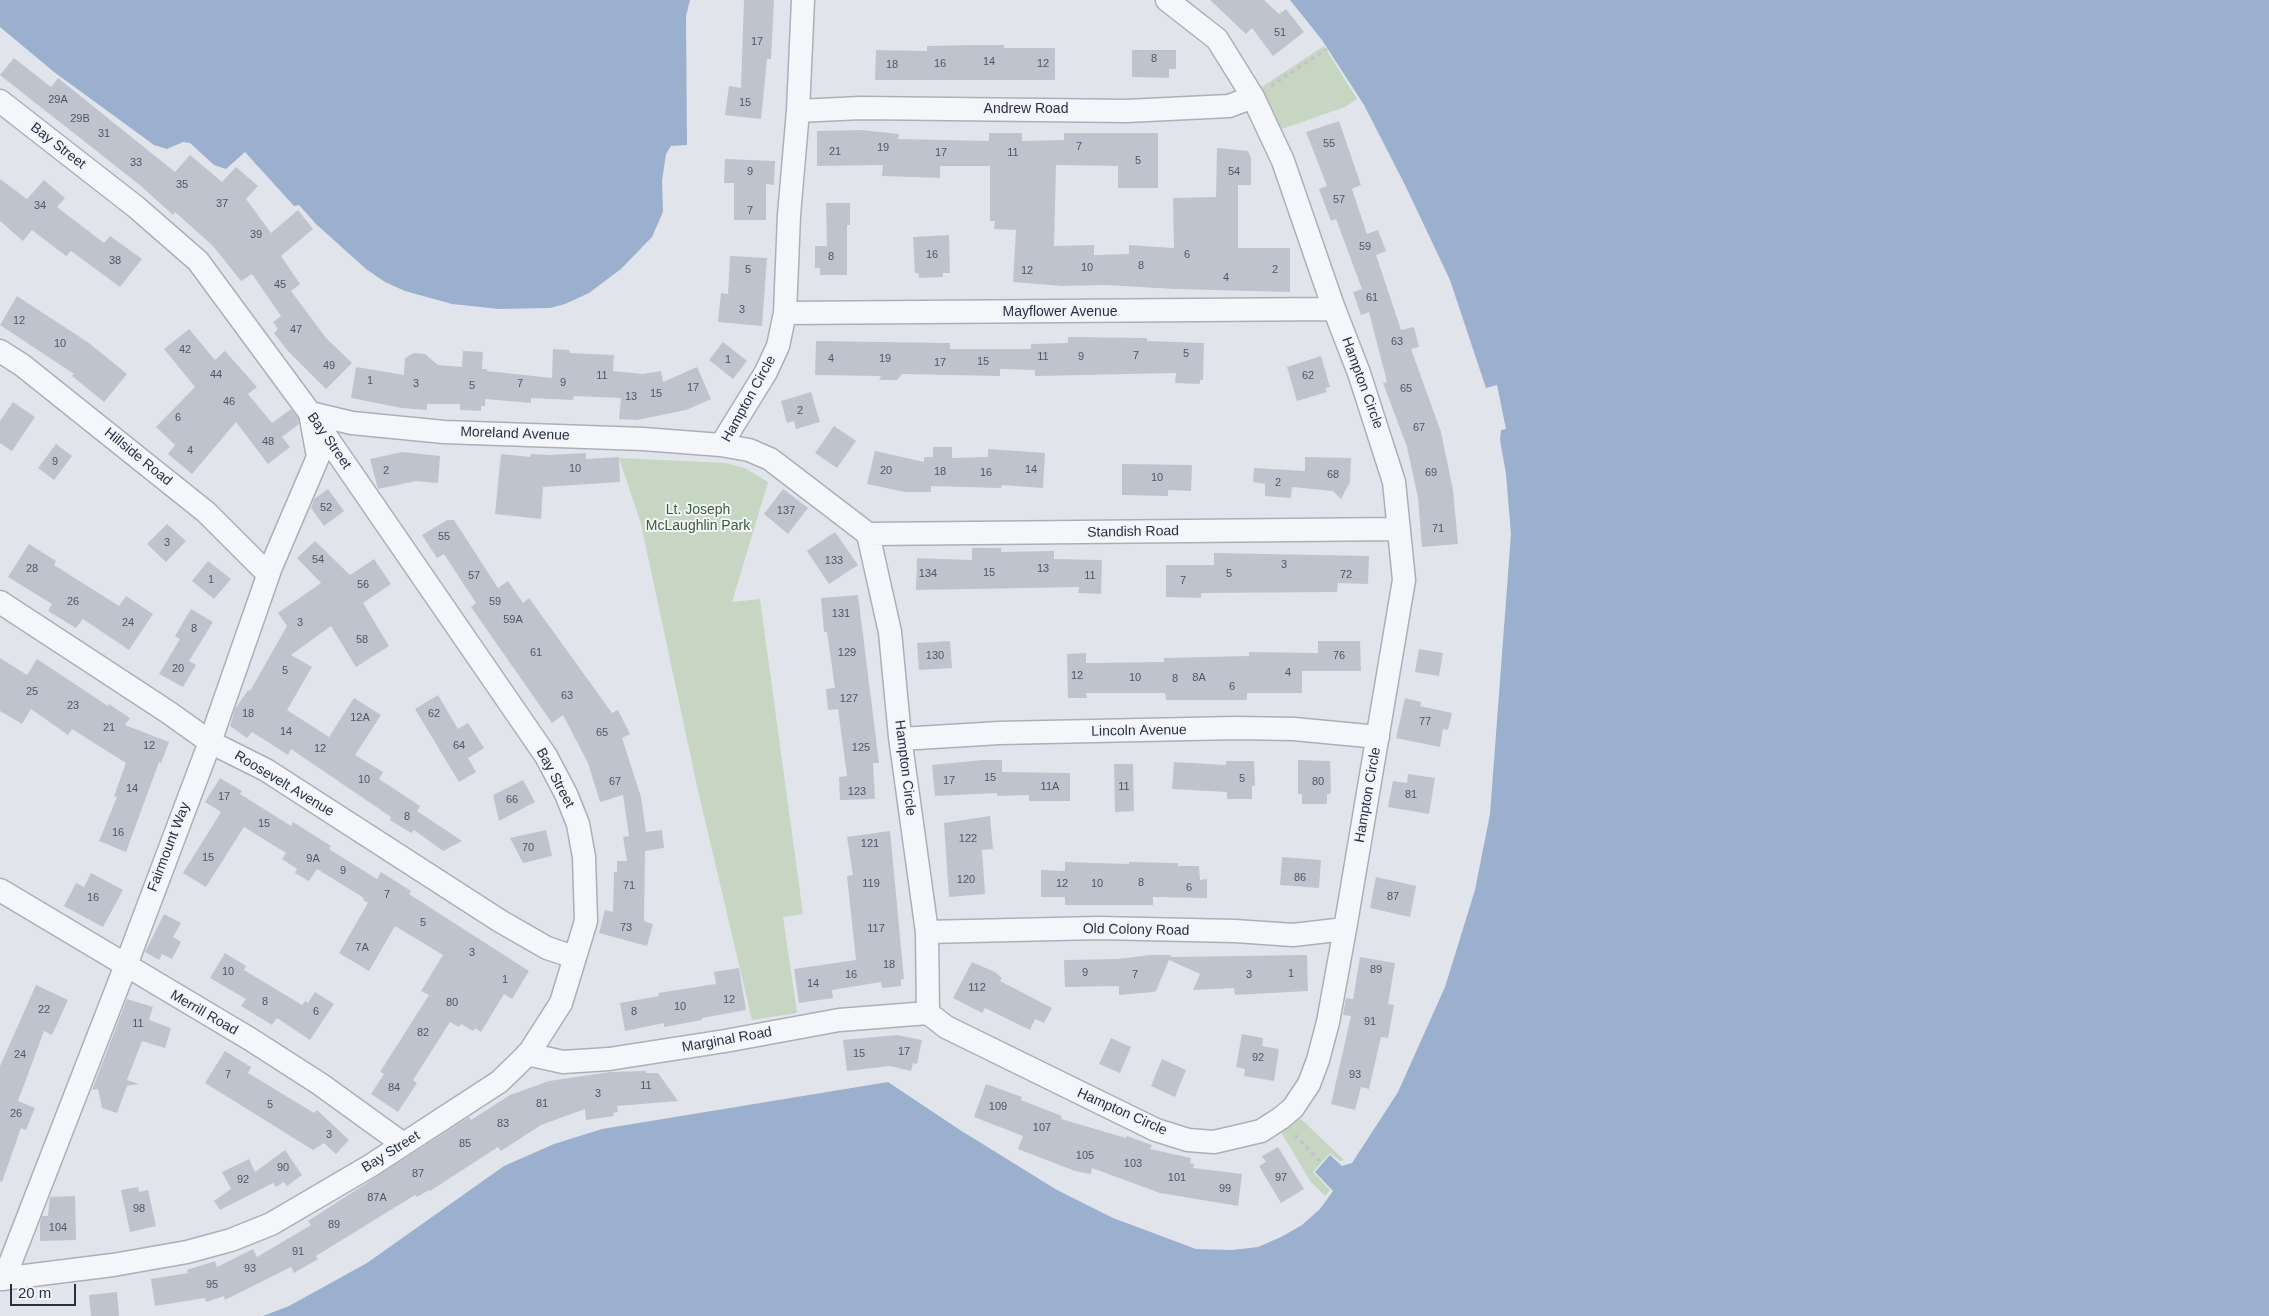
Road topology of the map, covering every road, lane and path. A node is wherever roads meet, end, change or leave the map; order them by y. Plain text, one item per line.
1 (803, 0) edge
2 (1167, 0) edge
3 (1327, 49) dead end
4 (1253, 97) junction
5 (0, 101) edge
6 (798, 111) junction
7 (1334, 309) junction
8 (785, 313) junction
9 (0, 351) edge
10 (310, 414) junction
11 (721, 446) junction
12 (1399, 529) junction
13 (868, 534) junction
14 (268, 574) junction
15 (0, 602) edge
16 (1378, 737) junction
17 (901, 739) junction
18 (210, 742) junction
19 (0, 890) edge
20 (1345, 929) junction
21 (927, 932) junction
22 (574, 957) junction
23 (126, 965) junction
24 (928, 1012) junction
25 (527, 1054) junction
26 (1281, 1118) junction
27 (403, 1144) junction
28 (1322, 1163) dead end
29 (2, 1279) edge

1 - 6 street, Hampton Circle
2 - 4 street, Hampton Circle
3 - 4 path
4 - 6 street, Andrew Road
4 - 7 street, Hampton Circle
5 - 10 street, Bay Street
6 - 8 street, Hampton Circle
7 - 8 street, Mayflower Avenue
7 - 12 street, Hampton Circle
8 - 11 street, Hampton Circle
9 - 14 street, Hillside Road
10 - 11 street, Moreland Avenue
10 - 14 street, Fairmount Way
10 - 22 street, Bay Street
11 - 13 street, Hampton Circle
12 - 13 street, Standish Road
12 - 16 street, Hampton Circle
13 - 17 street, Hampton Circle
14 - 18 street, Fairmount Way
15 - 18 street, Roosevelt Avenue
16 - 17 street, Lincoln Avenue
16 - 20 street, Hampton Circle
17 - 21 street, Hampton Circle
18 - 22 street, Roosevelt Avenue
18 - 23 street, Fairmount Way
19 - 23 street, Merrill Road
20 - 21 street, Old Colony Road
20 - 26 street, Hampton Circle
21 - 24 street, Hampton Circle
22 - 25 street, Bay Street
23 - 27 street, Merrill Road
23 - 29 street, Fairmount Way
24 - 25 street, Marginal Road
24 - 26 street, Hampton Circle
25 - 27 street, Bay Street
26 - 28 path
27 - 29 street, Bay Street

